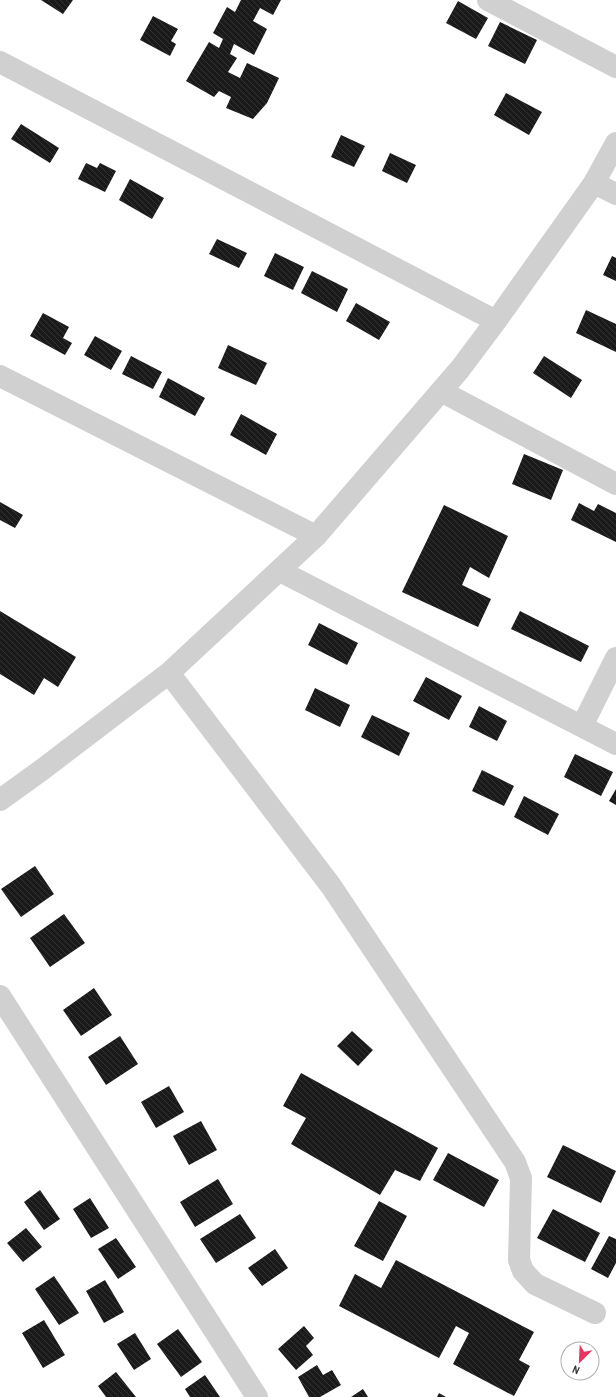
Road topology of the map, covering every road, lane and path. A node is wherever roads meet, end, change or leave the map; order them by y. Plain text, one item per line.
1 (488, 0) edge
2 (0, 62) edge
3 (616, 67) edge
4 (616, 143) edge
5 (594, 182) junction
6 (616, 194) edge
7 (496, 321) junction
8 (0, 376) edge
9 (440, 391) junction
10 (616, 484) edge
11 (316, 536) junction
12 (280, 571) junction
13 (616, 658) edge
14 (169, 673) junction
15 (582, 726) junction
16 (616, 744) edge
17 (0, 800) edge
18 (0, 996) edge
19 (595, 1313) dead end
20 (257, 1397) edge

1 - 3 street
2 - 7 street
4 - 5 street
5 - 6 street
5 - 7 street
7 - 9 street
8 - 11 street
9 - 10 street
9 - 11 street
11 - 12 street
12 - 14 street
12 - 15 street
13 - 15 street
14 - 17 street
14 - 19 street
15 - 16 street
18 - 20 street

